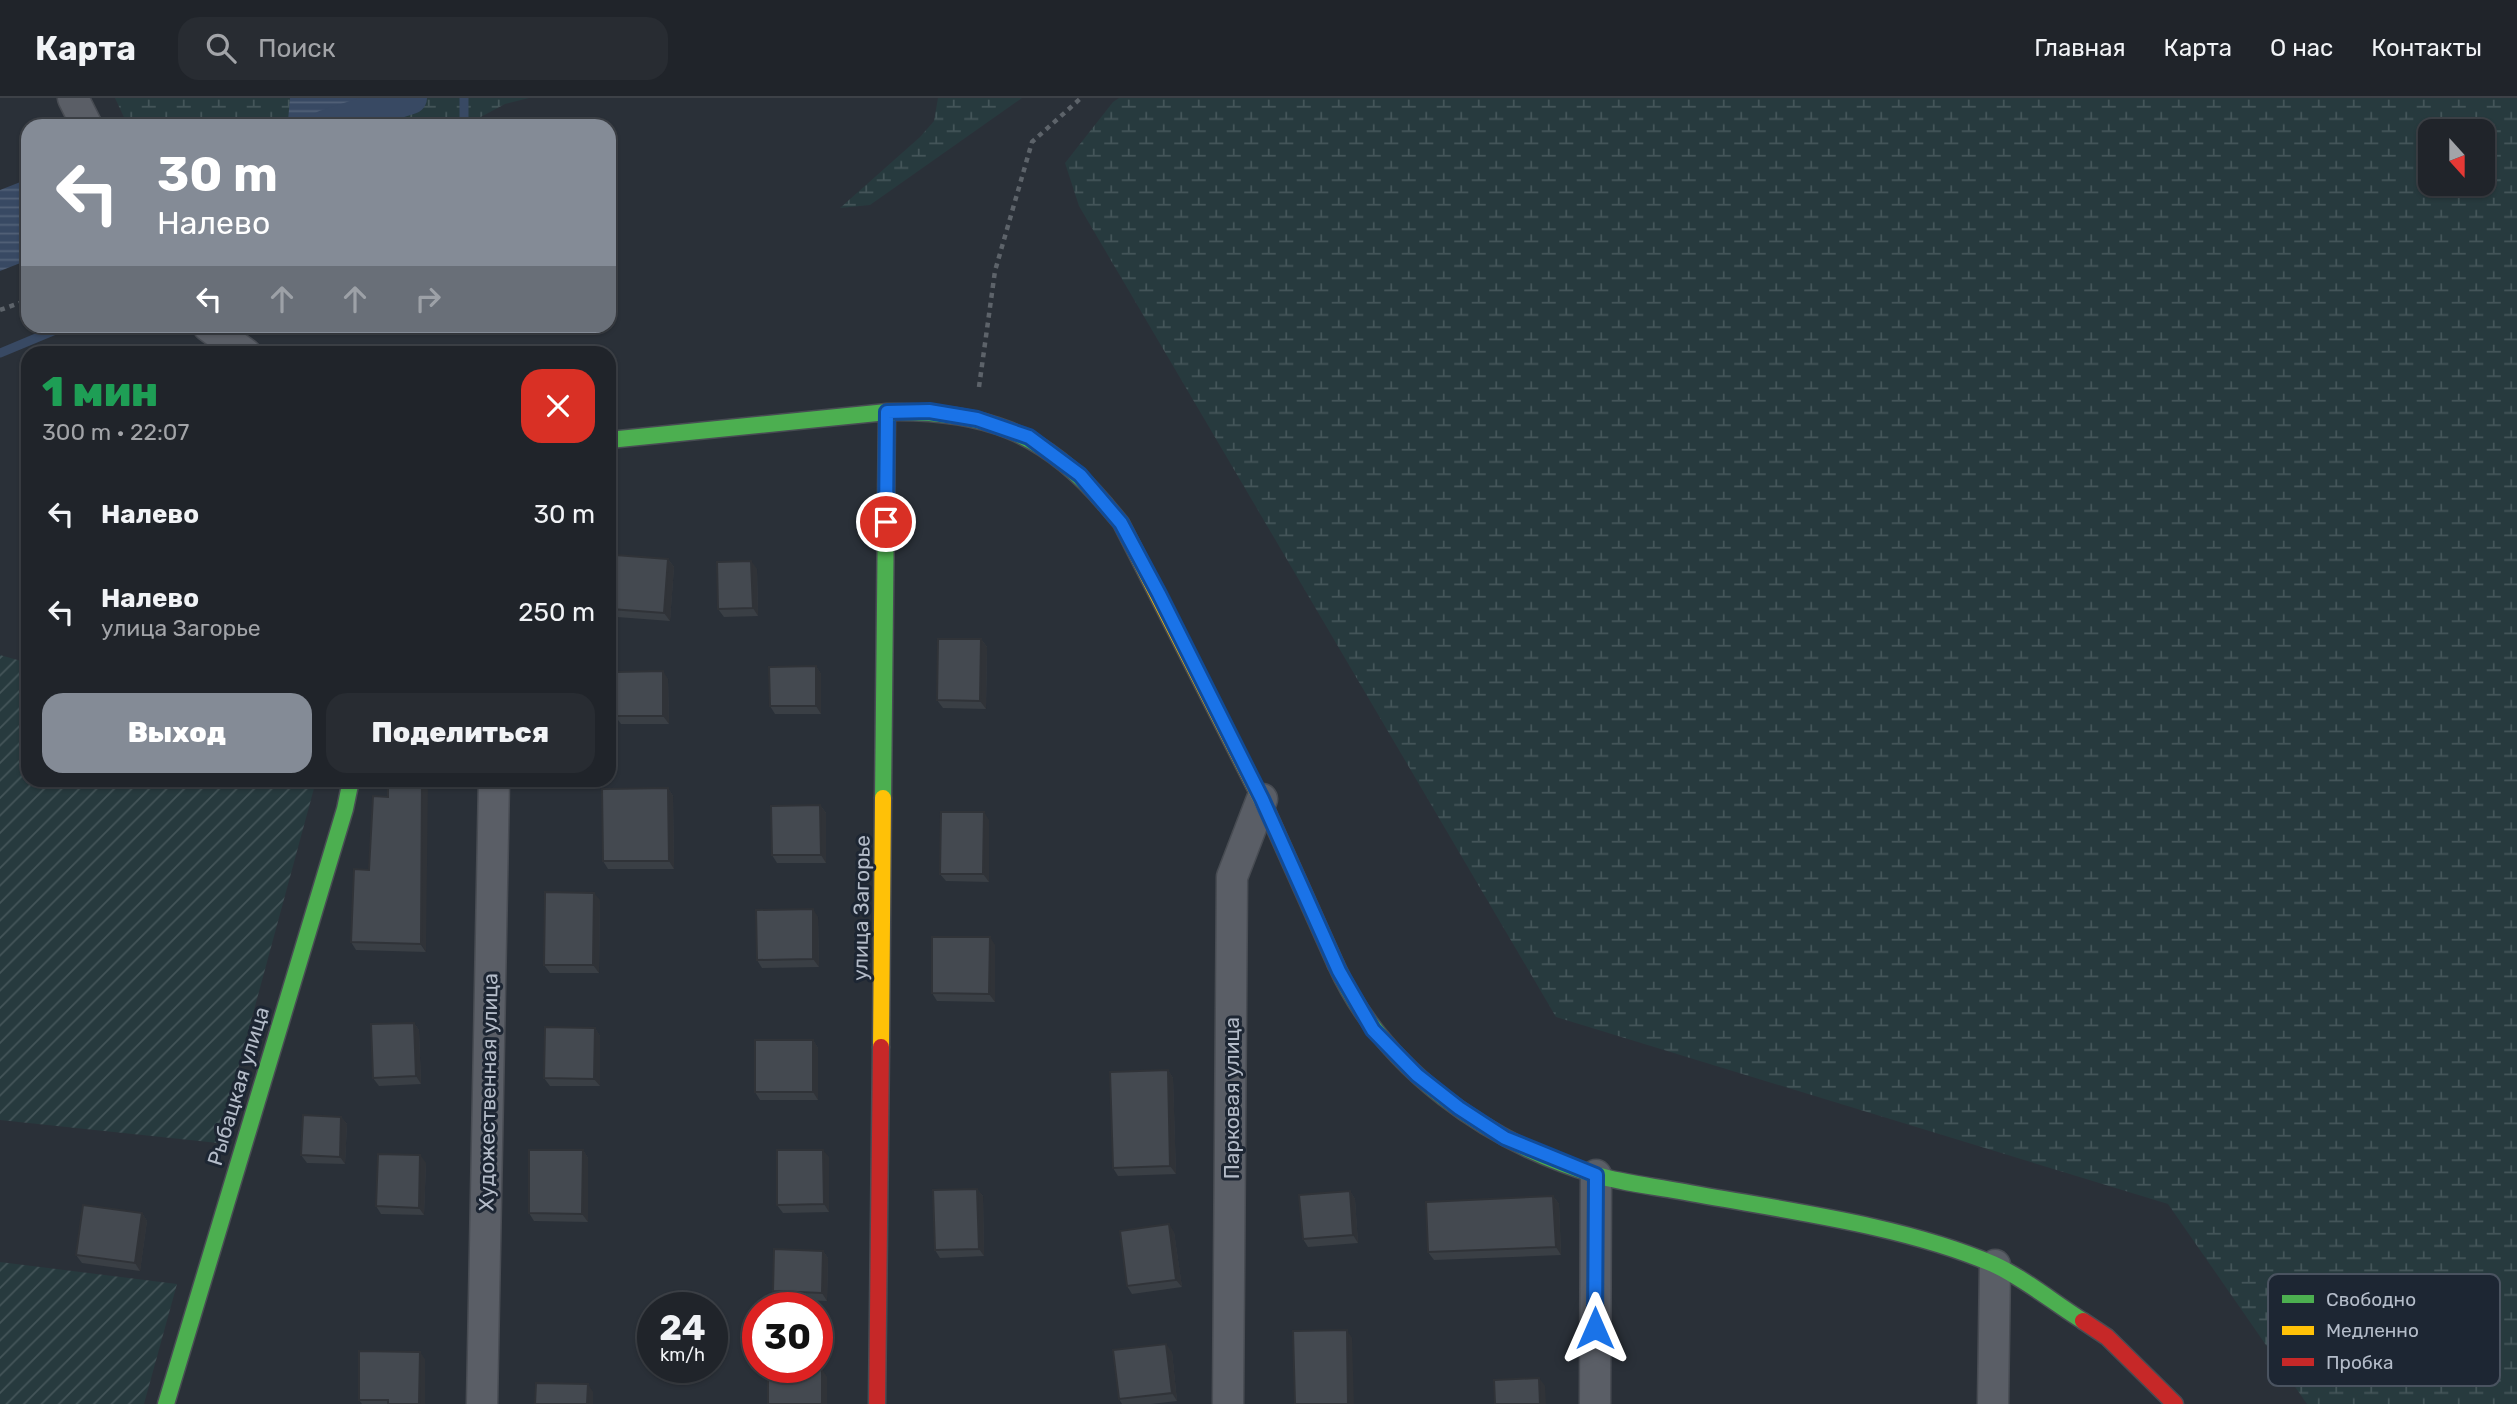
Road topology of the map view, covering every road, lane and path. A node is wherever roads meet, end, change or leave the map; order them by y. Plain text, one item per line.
1 (73, 98) edge
2 (1081, 98) edge
3 (84, 119) edge
4 (21, 302) edge
5 (0, 310) edge
6 (218, 333) edge
7 (235, 346) edge
8 (887, 412) junction
9 (977, 419) junction
10 (616, 439) edge
11 (349, 787) edge
12 (494, 787) edge
13 (1262, 799) junction
14 (1596, 1175) junction
15 (1995, 1265) junction
16 (166, 1404) edge
17 (482, 1404) edge
18 (877, 1404) edge
19 (1228, 1404) edge
20 (1595, 1404) edge
21 (1993, 1404) edge
22 (2175, 1404) edge

1 - 3 street
2 - 9 path
4 - 5 path
6 - 7 street
8 - 9 street
8 - 10 street
8 - 18 street, улица Загорье
9 - 13 street
11 - 16 street, Рыбацкая улица
12 - 17 street, Художественная улица
13 - 14 street
13 - 19 street, Парковая улица
14 - 15 street
14 - 20 street
15 - 21 street
15 - 22 street

